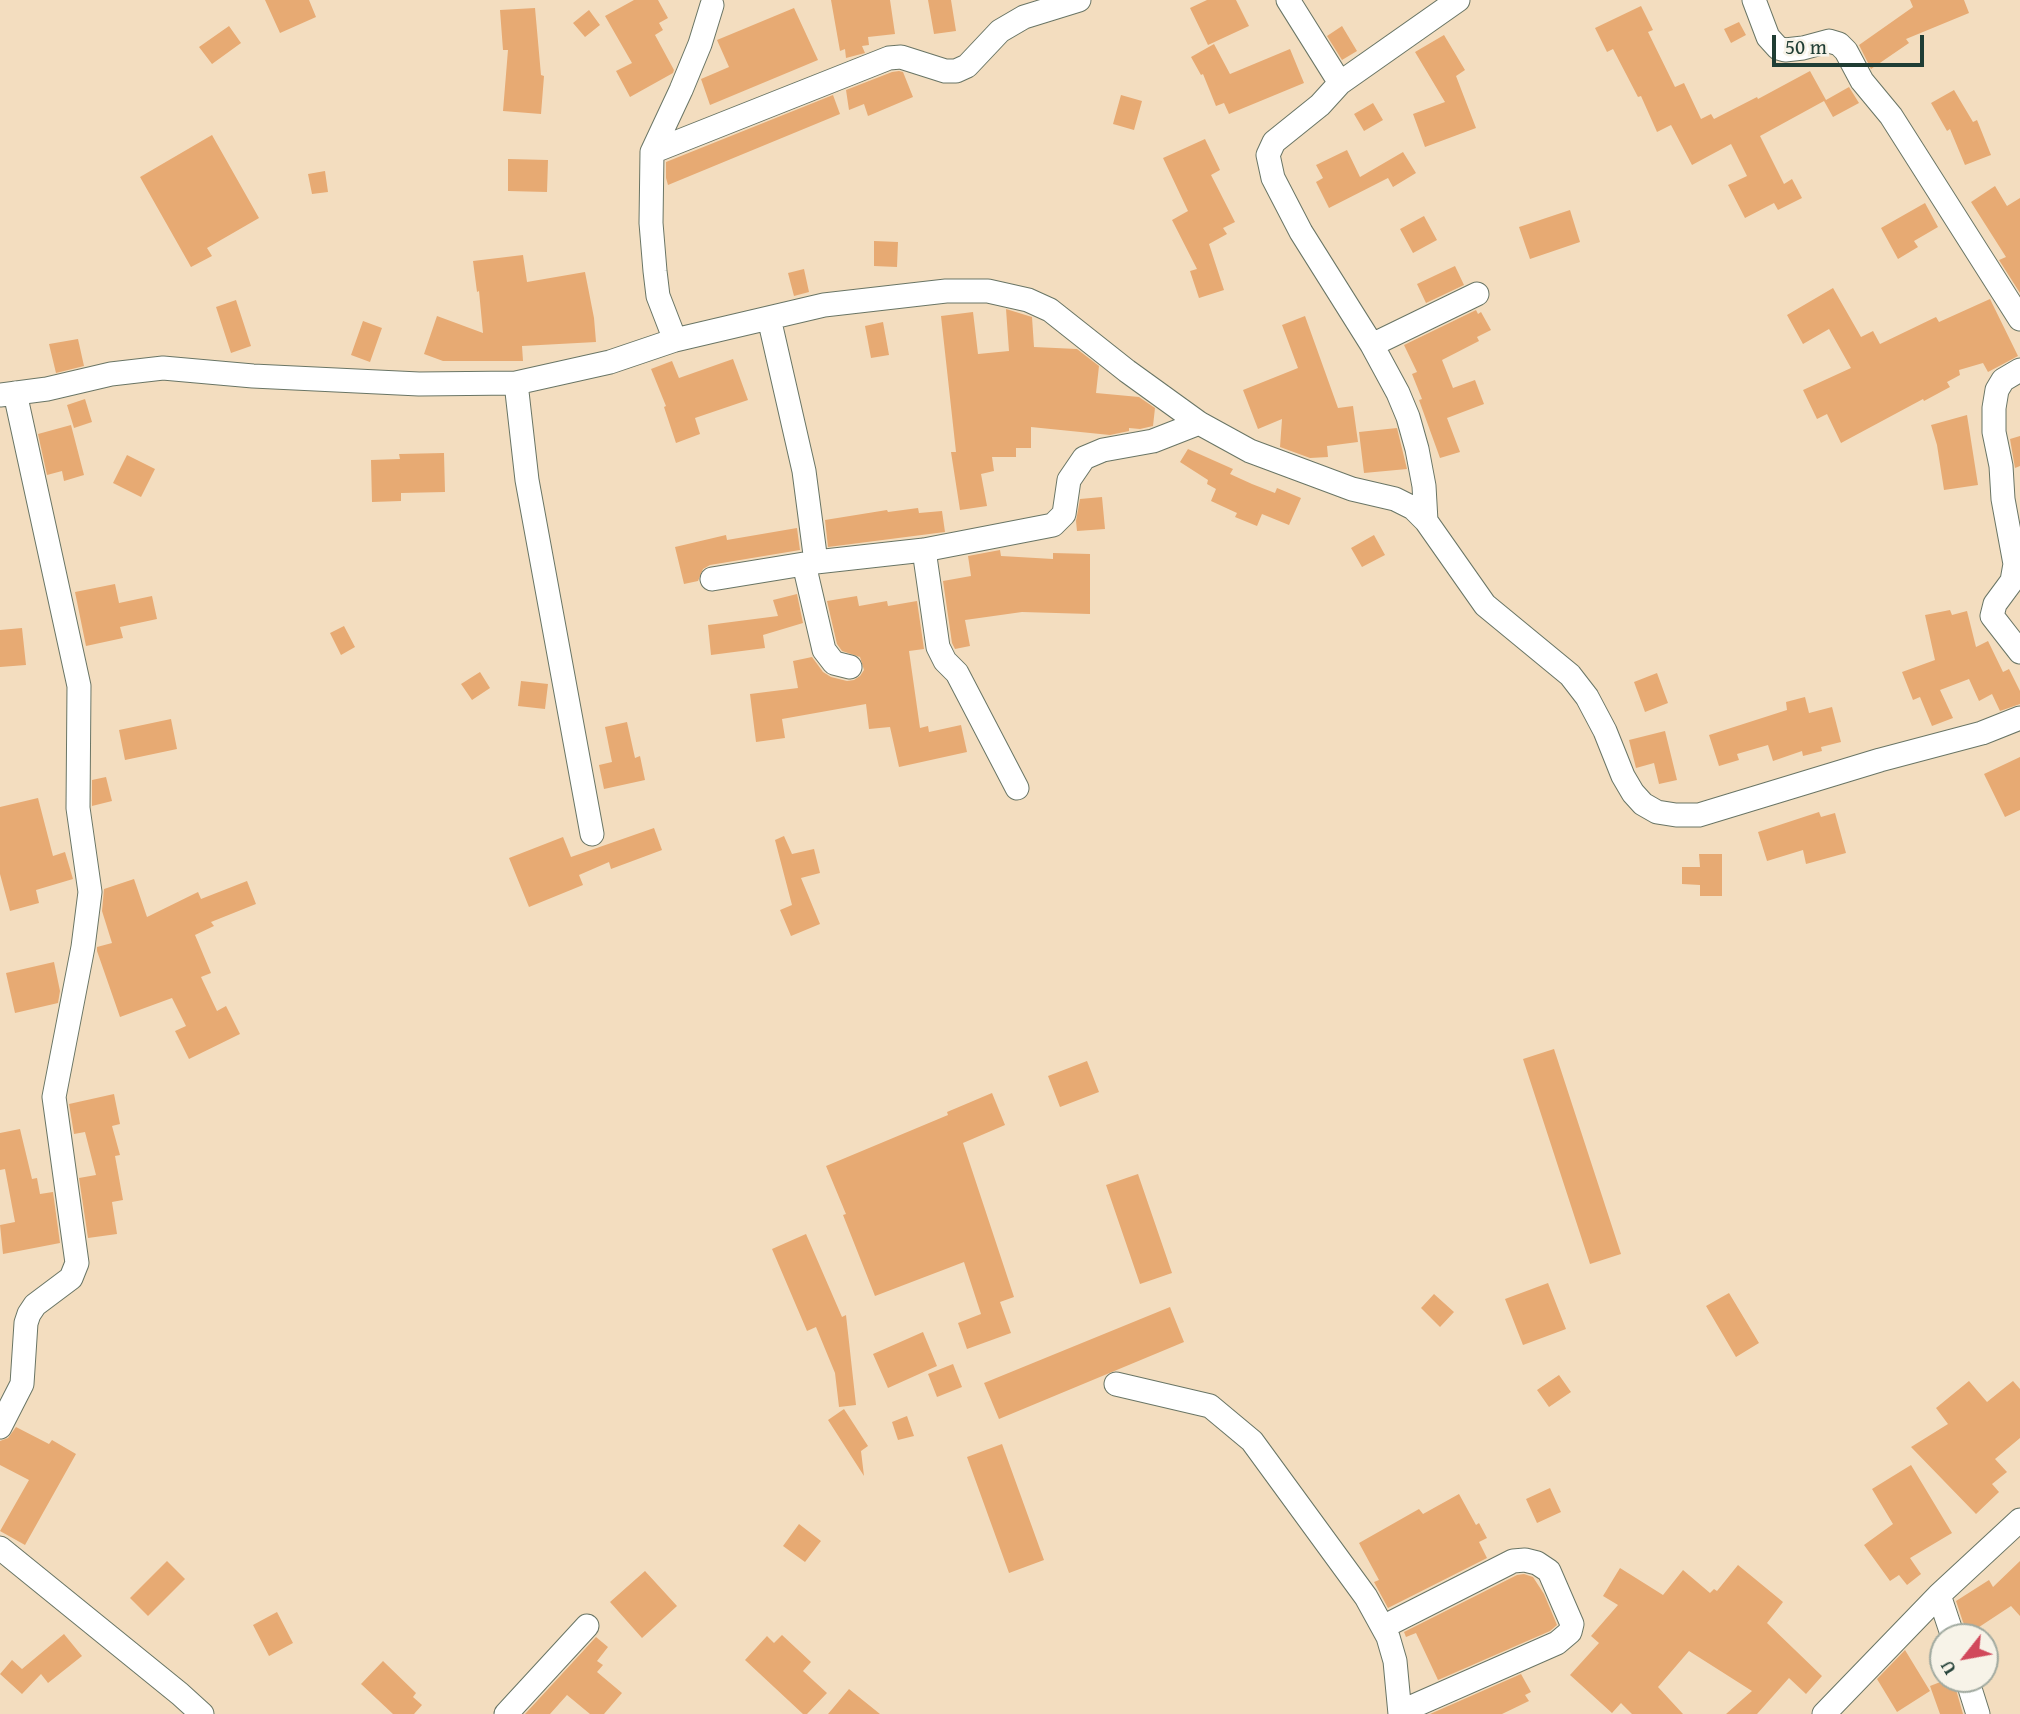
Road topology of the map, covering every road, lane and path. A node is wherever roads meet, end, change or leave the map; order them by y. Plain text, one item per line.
1 (1079, 0) edge
2 (1288, 0) edge
3 (1458, 0) edge
4 (1754, 0) edge
5 (712, 5) dead end
6 (1340, 83) junction
7 (652, 152) junction
8 (1477, 294) dead end
9 (769, 318) junction
10 (2020, 319) edge
11 (676, 340) junction
12 (1372, 345) junction
13 (2020, 370) edge
14 (516, 383) junction
15 (7, 394) edge
16 (1199, 424) junction
17 (1426, 521) junction
18 (924, 550) junction
19 (810, 563) junction
20 (712, 579) dead end
21 (2020, 652) edge
22 (850, 667) dead end
23 (2020, 718) edge
24 (1017, 788) dead end
25 (592, 834) dead end
26 (1116, 1384) dead end
27 (0, 1427) edge
28 (2020, 1520) edge
29 (0, 1548) edge
30 (1939, 1595) junction
31 (1948, 1623) edge
32 (587, 1626) dead end
33 (1383, 1627) junction
34 (1971, 1693) edge
35 (1400, 1713) edge
36 (202, 1714) edge
37 (506, 1714) edge
38 (1824, 1714) edge
39 (1978, 1714) edge

1 - 7 street
2 - 6 street
3 - 6 street
4 - 10 street
5 - 7 street
6 - 12 street
7 - 11 street
8 - 12 street
9 - 11 street
9 - 16 street
9 - 19 street
11 - 14 street
12 - 17 street
13 - 21 street
14 - 15 street
14 - 25 street
15 - 27 street
16 - 17 street
16 - 18 street
17 - 23 street
18 - 19 street
18 - 24 street
19 - 20 street
19 - 22 street
26 - 33 street
28 - 30 street
29 - 36 street
30 - 31 street
30 - 38 street
32 - 37 street
33 - 35 street
33 - 35 street
34 - 39 street

